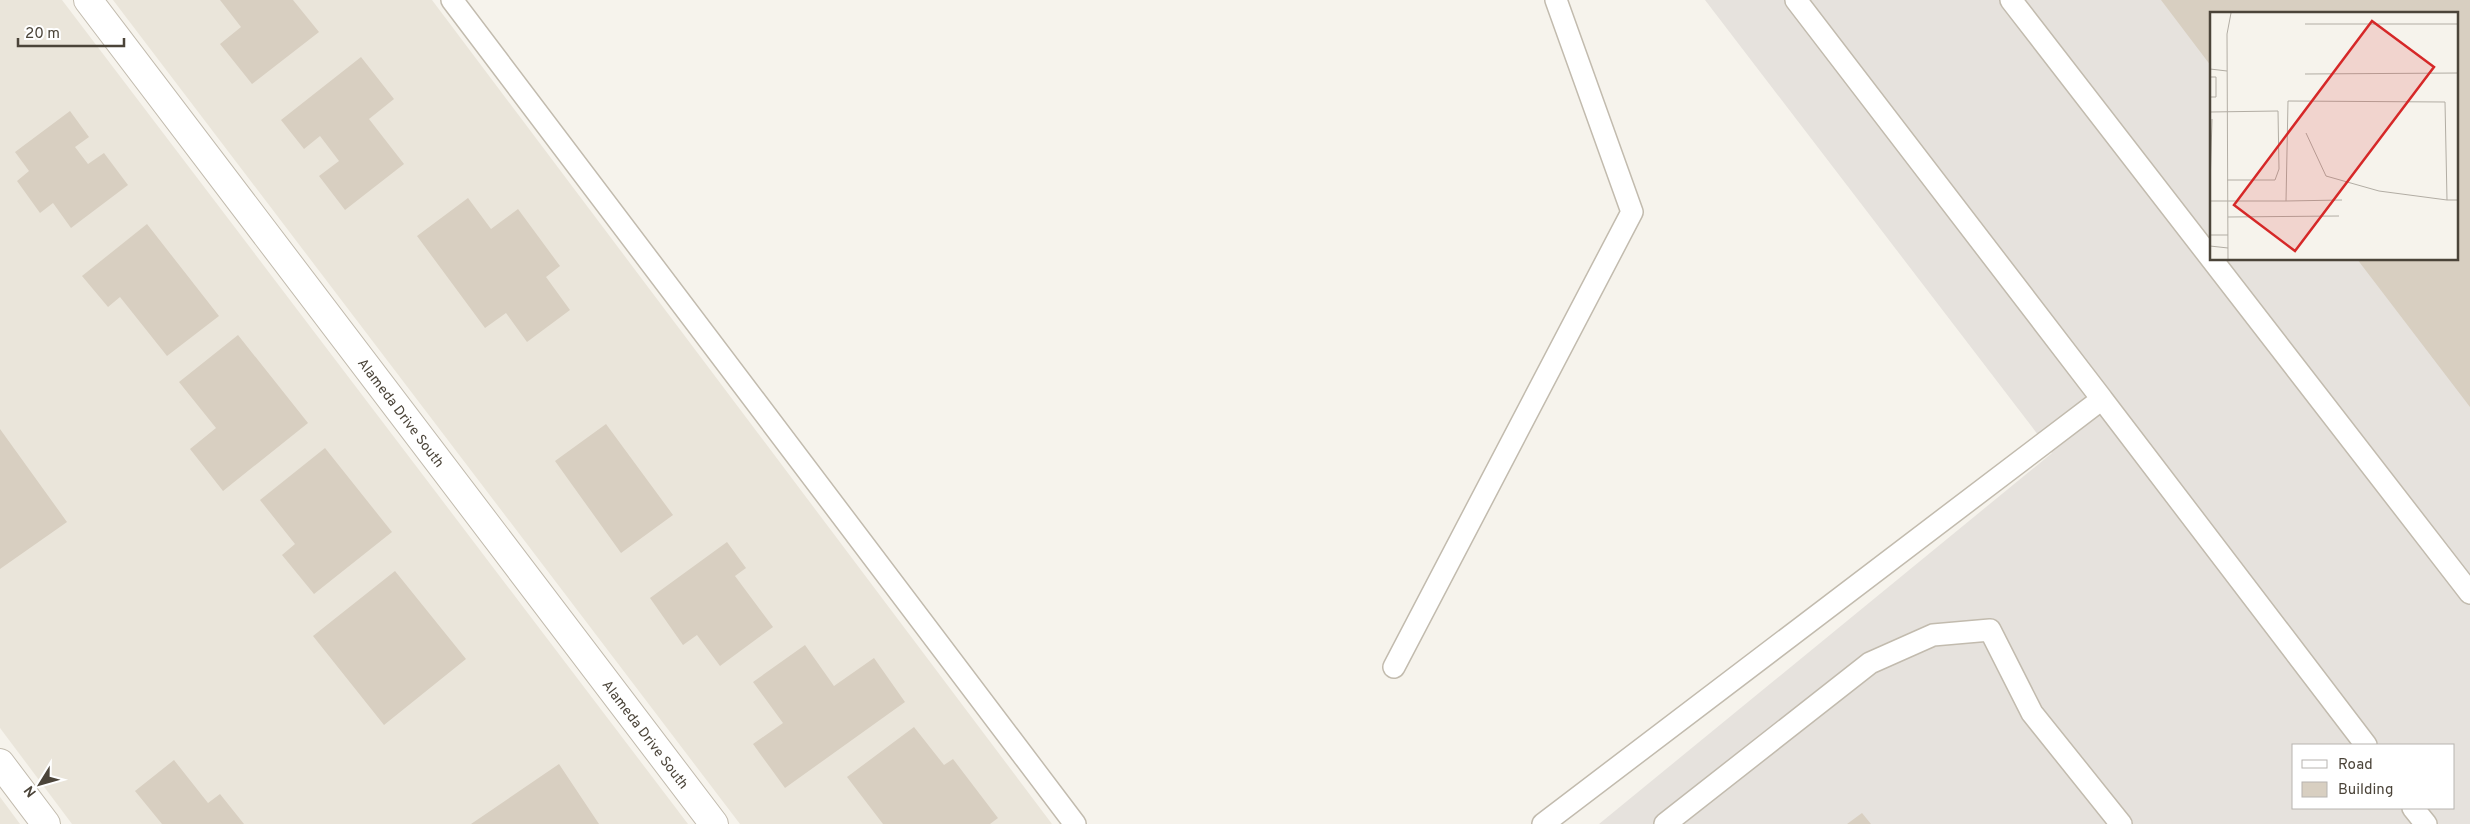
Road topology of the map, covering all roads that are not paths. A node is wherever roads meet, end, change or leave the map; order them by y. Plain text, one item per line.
1 (88, 0) edge
2 (452, 0) edge
3 (1556, 0) edge
4 (1796, 0) edge
5 (2011, 0) edge
6 (2210, 257) edge
7 (2212, 260) edge
8 (2102, 399) junction
9 (2470, 593) edge
10 (1394, 667) dead end
11 (2365, 744) edge
12 (0, 763) edge
13 (2414, 809) edge
14 (46, 824) edge
15 (714, 824) edge
16 (1075, 824) edge
17 (1543, 824) edge
18 (1665, 824) edge
19 (2122, 824) edge
20 (2426, 824) edge

1 - 15 street, Alameda Drive South
2 - 16 lane
3 - 10 lane
4 - 8 lane
5 - 6 lane
7 - 9 lane
8 - 11 lane
8 - 17 lane
12 - 14 street
13 - 20 lane
18 - 19 lane

